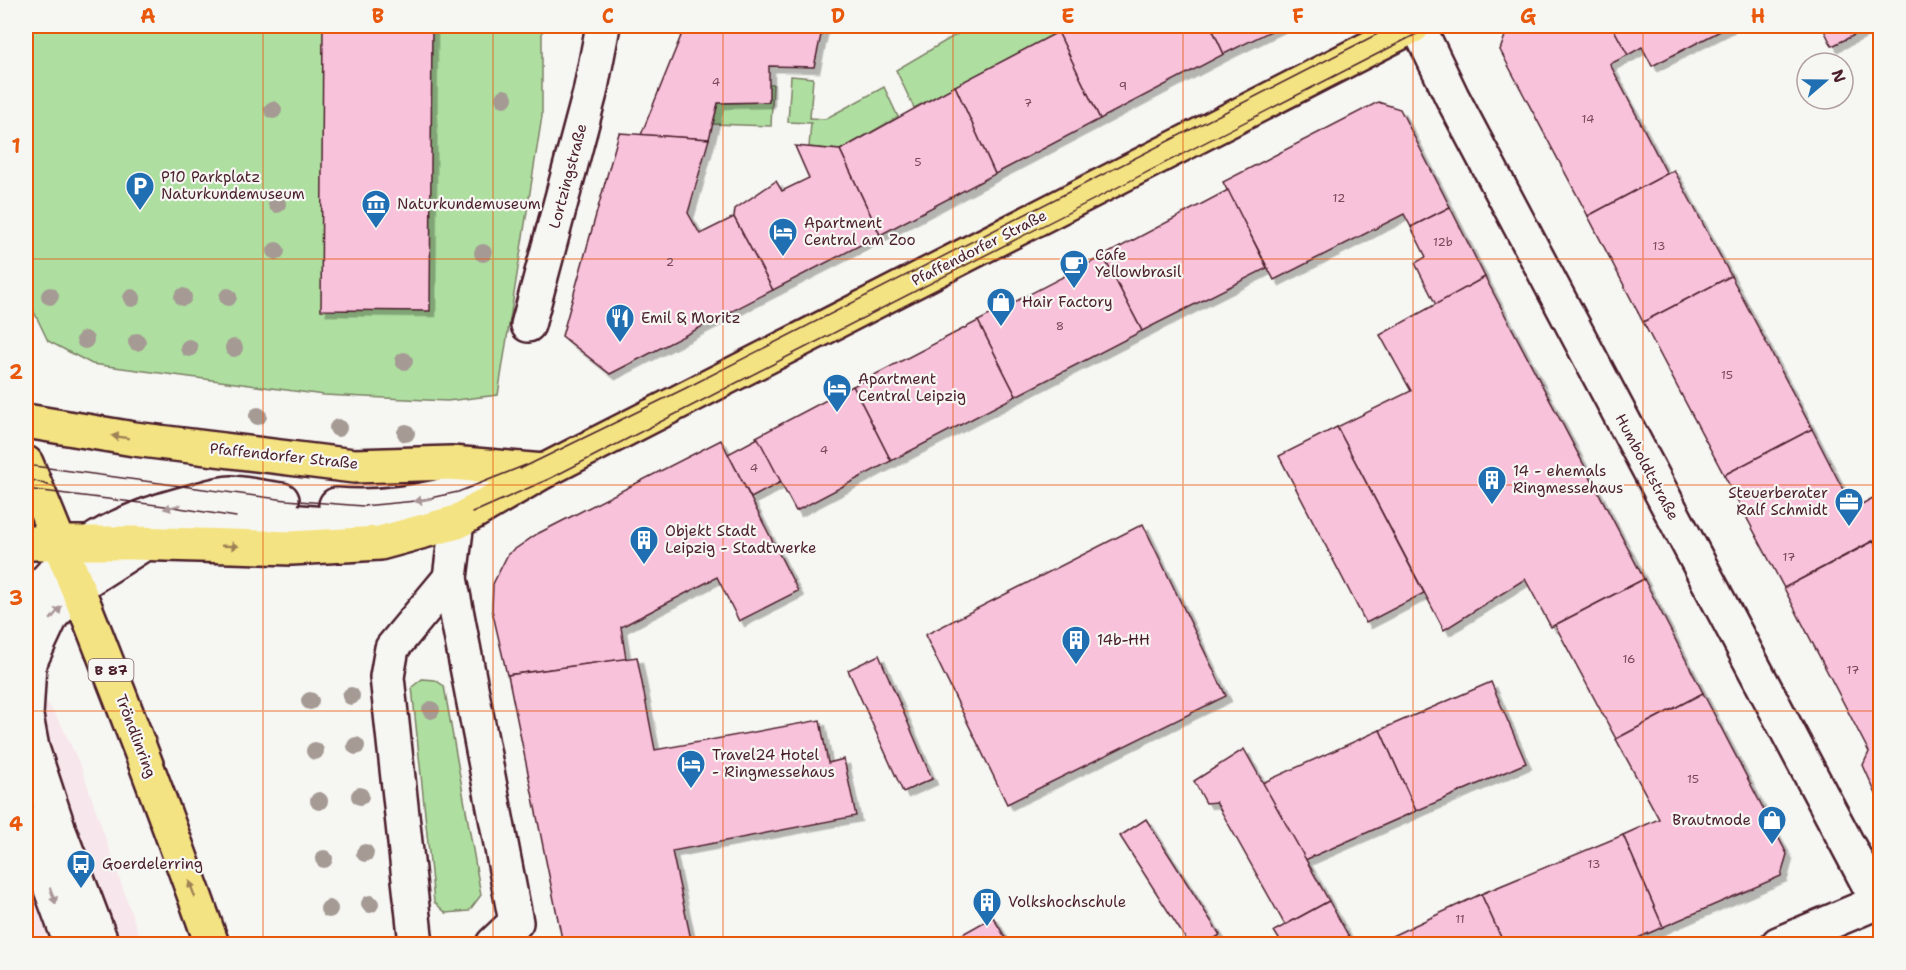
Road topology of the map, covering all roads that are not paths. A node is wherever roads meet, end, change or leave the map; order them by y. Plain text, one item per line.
1 (603, 26) edge
2 (1413, 26) edge
3 (1418, 26) edge
4 (528, 325) dead end
5 (26, 421) edge
6 (26, 463) edge
7 (532, 470) junction
8 (464, 517) junction
9 (26, 543) edge
10 (145, 543) junction
11 (73, 559) junction
12 (450, 578) junction
13 (26, 605) edge
14 (26, 743) edge
15 (26, 821) edge
16 (58, 827) junction
17 (1880, 903) edge
18 (71, 945) edge
19 (102, 945) edge
20 (212, 945) edge
21 (416, 945) edge
22 (493, 945) edge
23 (1778, 945) edge

1 - 4 street, Lortzingstraße
2 - 7 main road, Pfaffendorfer Straße
3 - 17 street, Humboldtstraße
7 -> 5 main road, Pfaffendorfer Straße
6 - 11 main road, Tröndlinring / B 87
7 - 8 main road, Pfaffendorfer Straße
7 -> 11 street
10 -> 8 main road, Pfaffendorfer Straße
8 - 12 street
9 - 11 main road
10 - 11 main road, Pfaffendorfer Straße
10 - 11 street
11 - 13 street
16 -> 11 street
20 -> 11 main road, Tröndlinring / B 87
12 - 21 street
12 - 22 street
14 - 16 street
15 -> 18 street
16 - 19 street
17 - 23 street

